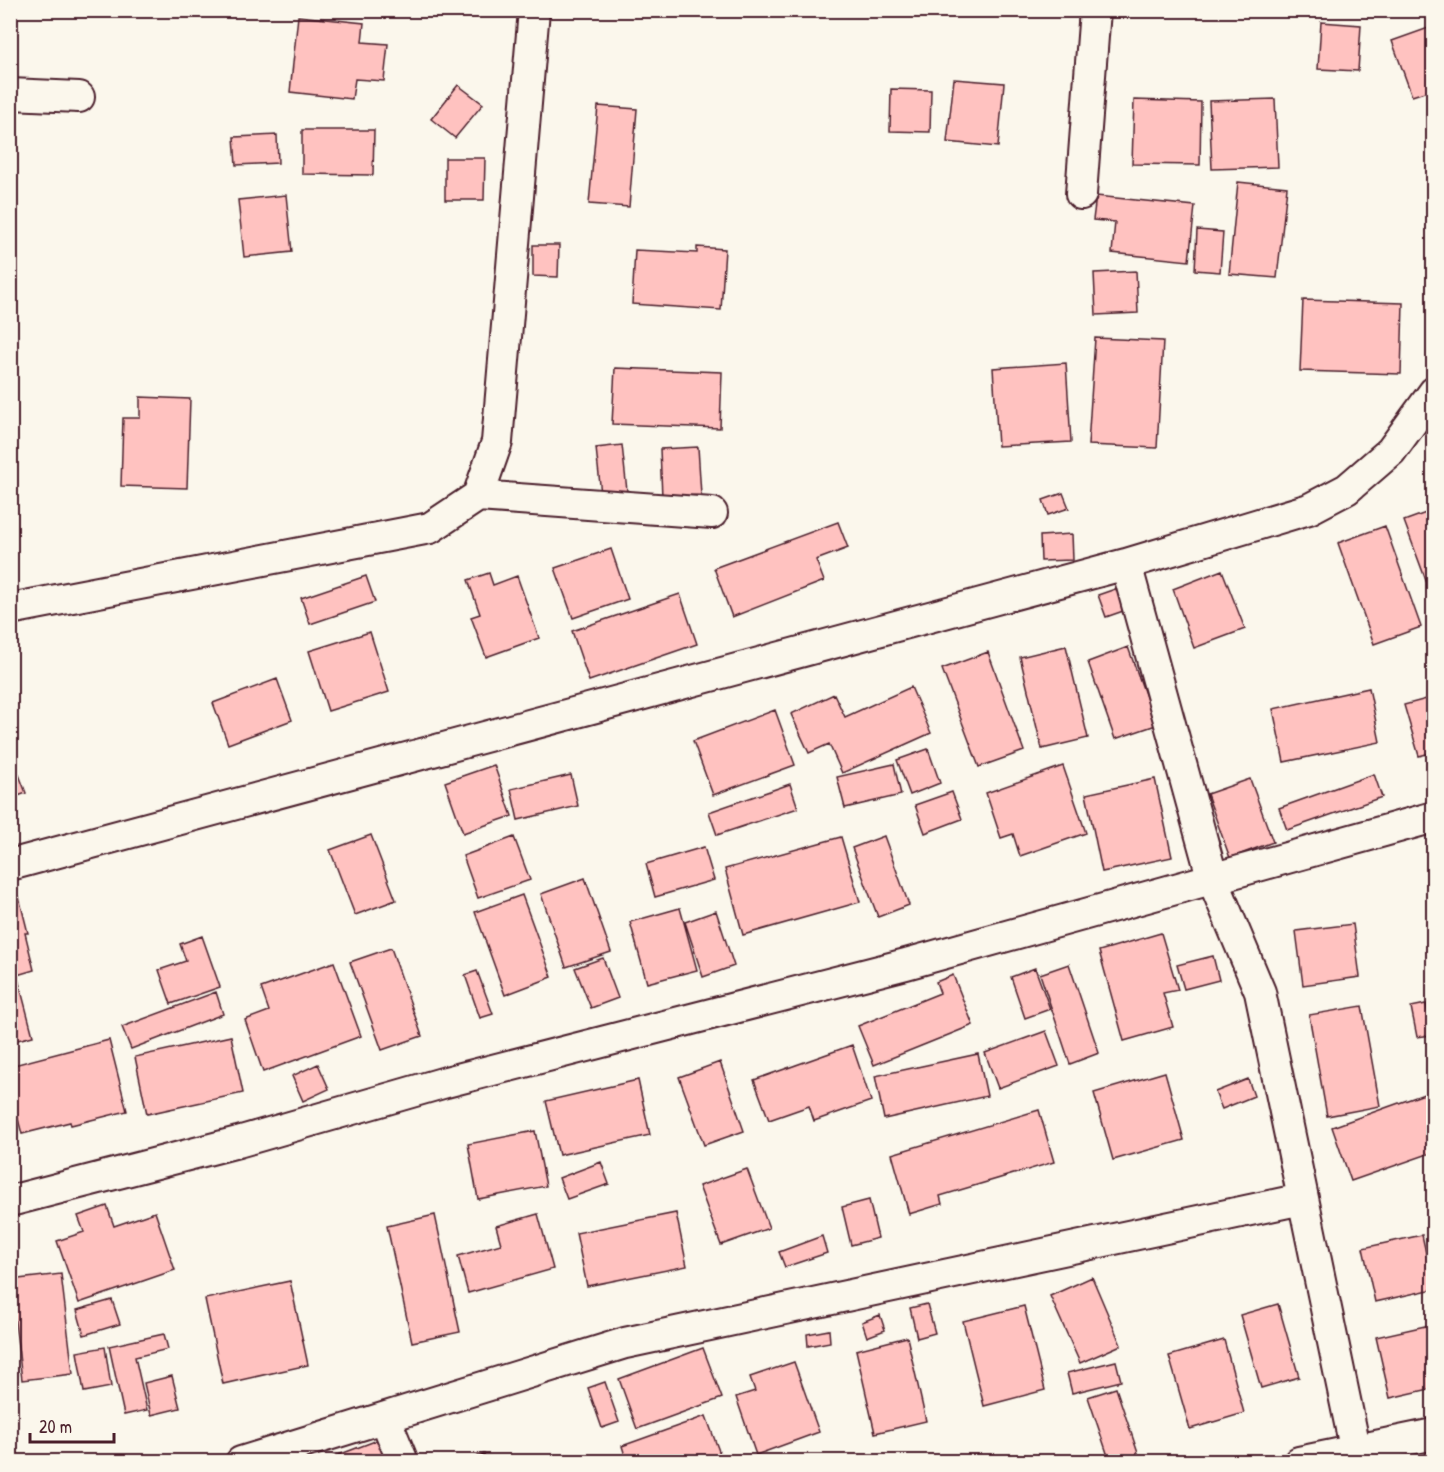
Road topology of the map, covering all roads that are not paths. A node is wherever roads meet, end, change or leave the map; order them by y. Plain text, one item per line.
1 (534, 10) edge
2 (1095, 10) edge
3 (10, 94) edge
4 (80, 97) dead end
5 (1081, 194) dead end
6 (1434, 392) edge
7 (478, 496) junction
8 (712, 513) dead end
9 (1126, 564) junction
10 (10, 609) edge
11 (1434, 817) edge
12 (10, 865) edge
13 (1213, 880) junction
14 (1302, 1199) junction
15 (10, 1201) edge
16 (385, 1418) junction
17 (1434, 1434) edge
18 (1356, 1456) edge
19 (241, 1461) edge
20 (403, 1461) edge
21 (1299, 1461) edge

1 - 7 street
2 - 5 street
3 - 4 street
6 - 9 street
7 - 8 street
7 - 10 street
9 - 12 street
9 - 13 street
11 - 13 street
13 - 14 street
13 - 15 street
14 - 16 street
14 - 18 street
16 - 19 street
16 - 20 street
17 - 18 street
18 - 21 street

